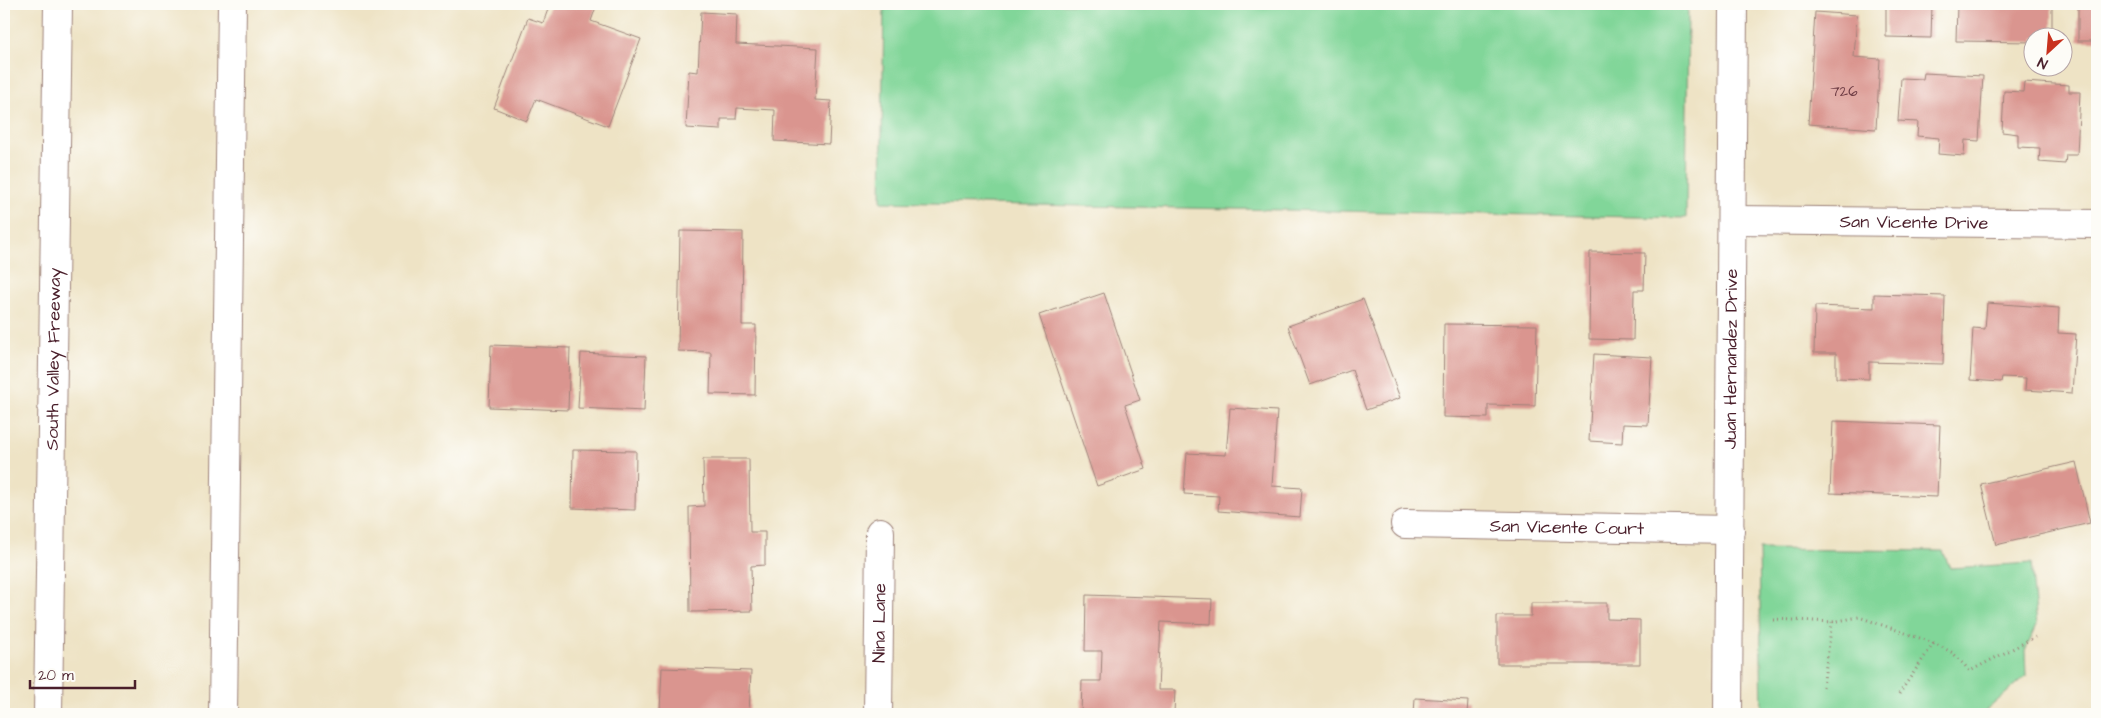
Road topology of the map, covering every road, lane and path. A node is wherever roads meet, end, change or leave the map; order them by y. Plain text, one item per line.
1 (58, 4) edge
2 (232, 4) edge
3 (1733, 4) edge
4 (1732, 220) junction
5 (2097, 224) edge
6 (1405, 524) dead end
7 (1730, 530) junction
8 (880, 532) dead end
9 (1773, 619) dead end
10 (1832, 622) junction
11 (2035, 637) dead end
12 (1934, 643) junction
13 (1823, 686) dead end
14 (1899, 694) dead end
15 (48, 714) edge
16 (223, 714) edge
17 (878, 714) edge
18 (1728, 714) edge

1 - 15 main road, South Valley Freeway
2 - 16 main road
3 - 4 main road, Juan Hernandez Drive
4 - 5 main road, San Vicente Drive
4 - 7 main road, Juan Hernandez Drive
6 - 7 main road, San Vicente Court
7 - 18 main road, Juan Hernandez Drive
8 - 17 main road, Nina Lane
9 - 10 path
10 - 12 path
10 - 13 path
11 - 12 path
12 - 14 path

